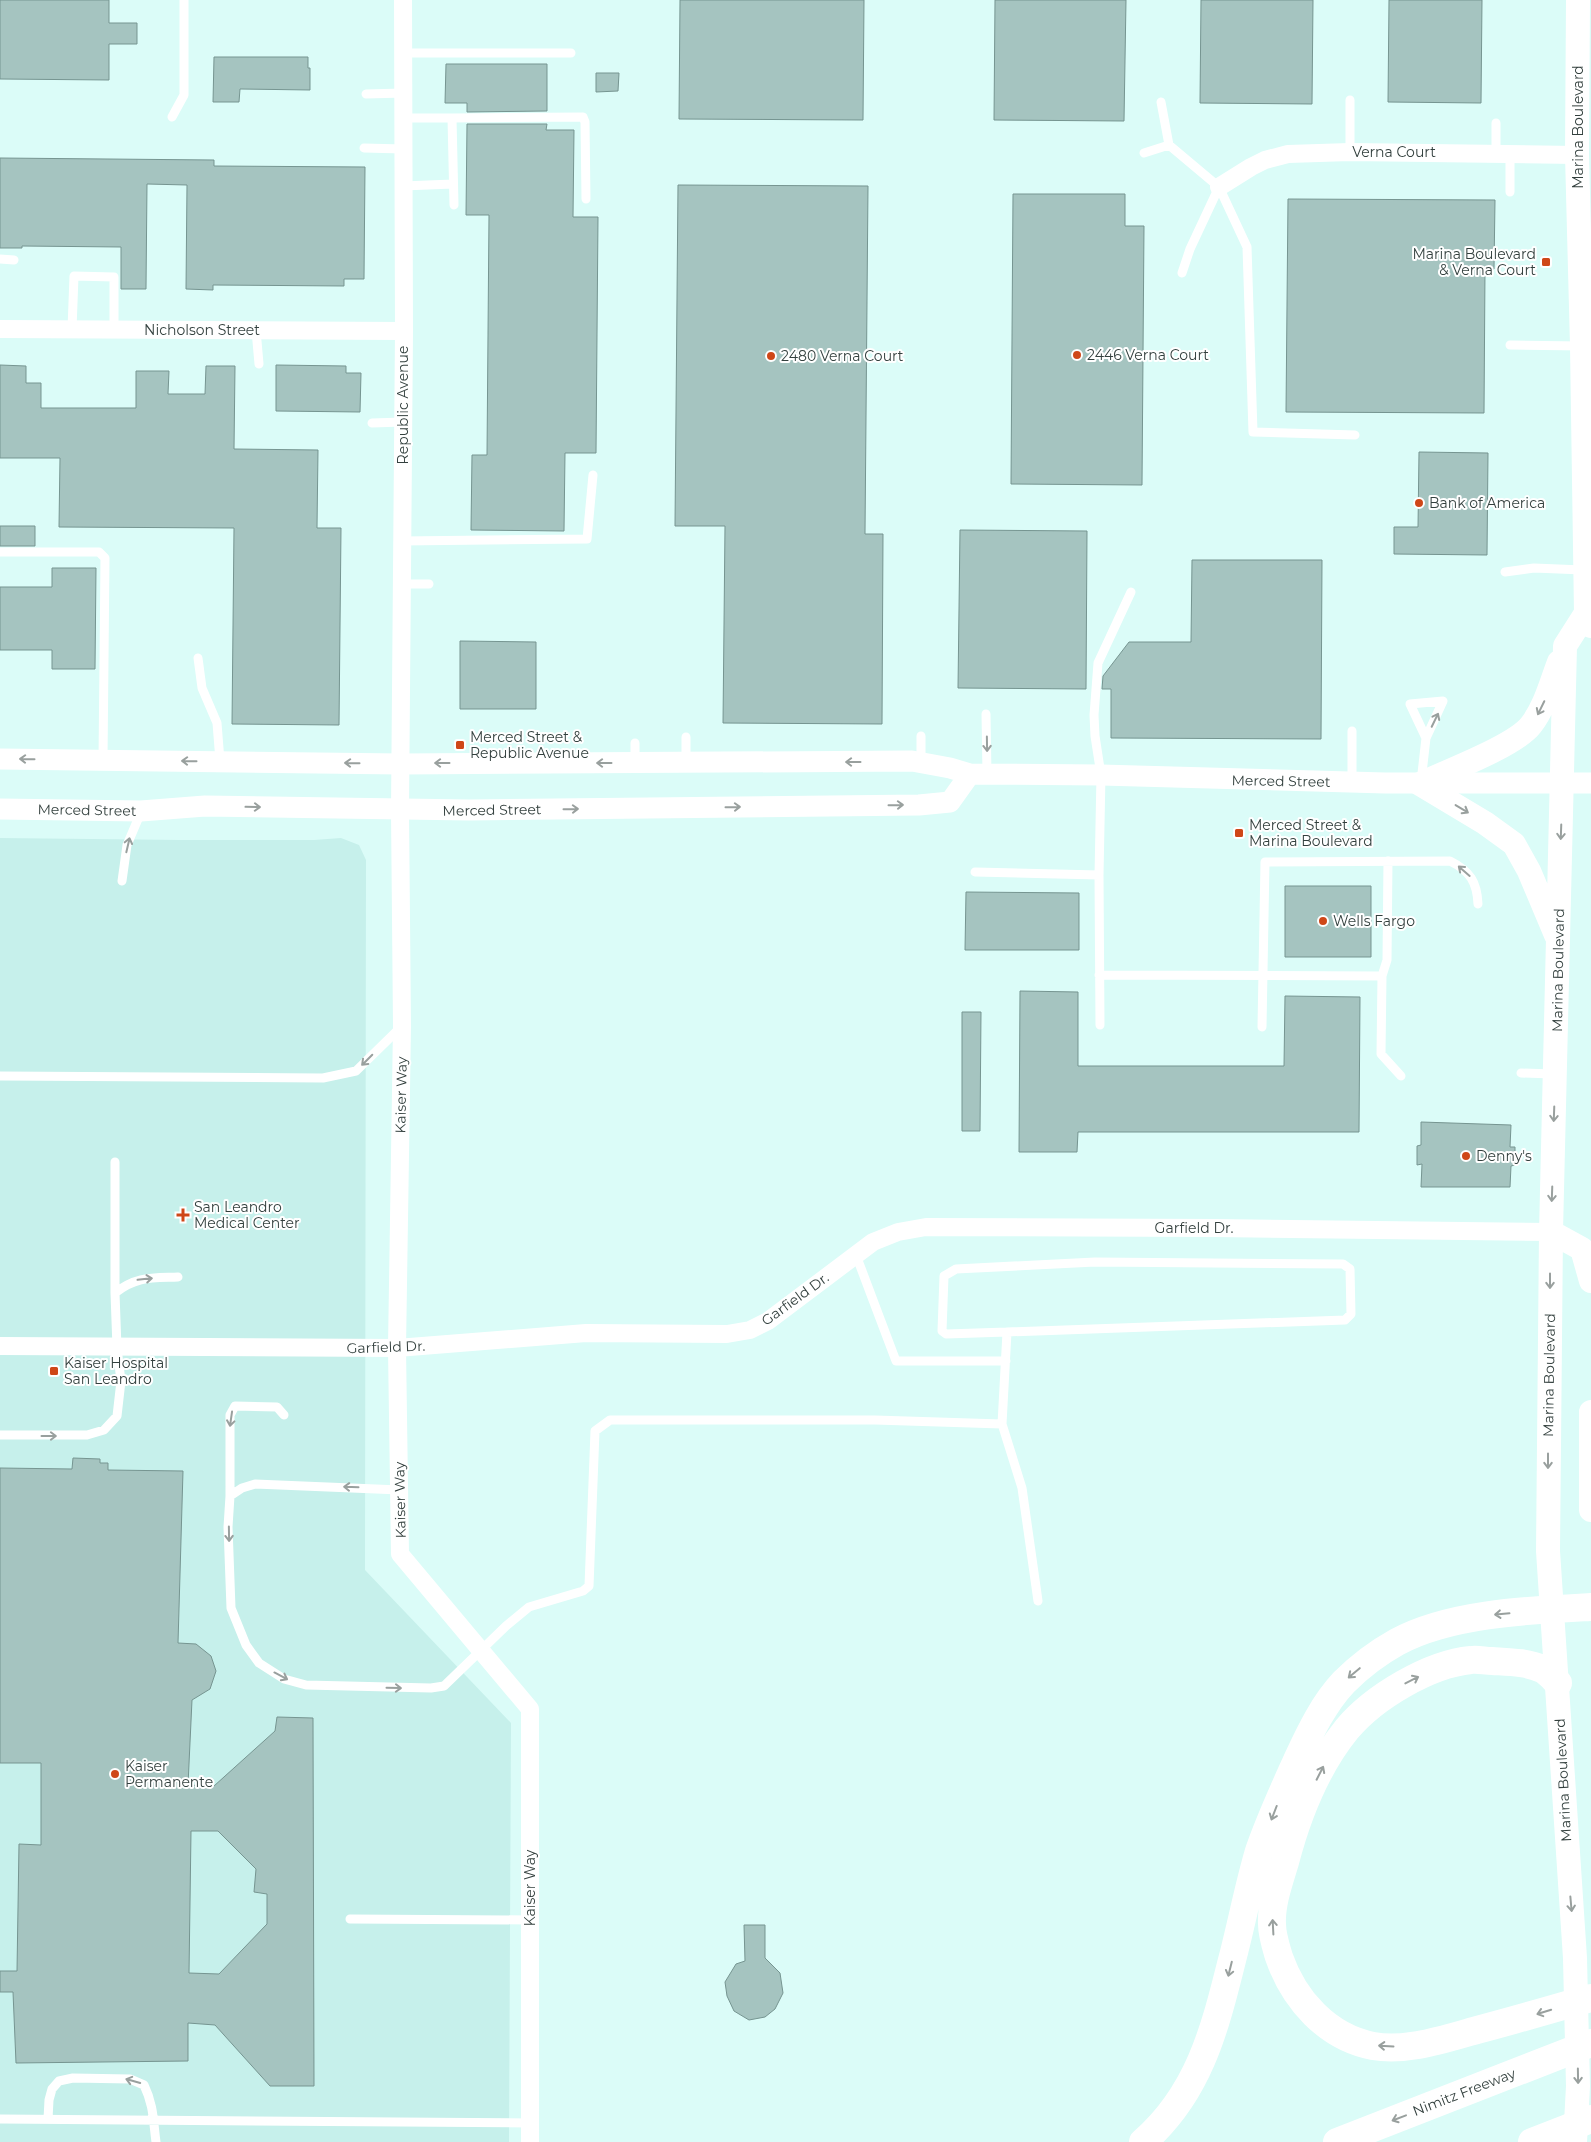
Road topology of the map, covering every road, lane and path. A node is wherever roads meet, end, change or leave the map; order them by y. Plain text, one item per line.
1 (184, 0) edge
2 (403, 0) edge
3 (1578, 0) edge
4 (403, 52) junction
5 (571, 53) dead end
6 (403, 93) junction
7 (366, 94) dead end
8 (1350, 100) dead end
9 (1162, 102) dead end
10 (172, 117) dead end
11 (403, 118) junction
12 (452, 118) junction
13 (1496, 123) dead end
14 (1169, 145) junction
15 (364, 148) dead end
16 (403, 149) junction
17 (1144, 152) dead end
18 (1350, 152) junction
19 (1503, 153) junction
20 (1577, 155) junction
21 (453, 184) junction
22 (404, 186) junction
23 (1219, 187) junction
24 (1510, 192) dead end
25 (586, 199) dead end
26 (454, 205) dead end
27 (0, 259) edge
28 (14, 260) dead end
29 (1182, 273) dead end
30 (1586, 295) edge
31 (0, 329) edge
32 (72, 329) junction
33 (114, 330) junction
34 (256, 330) junction
35 (404, 331) junction
36 (1510, 345) dead end
37 (1582, 346) junction
38 (259, 364) dead end
39 (403, 422) junction
40 (372, 423) dead end
41 (1587, 431) edge
42 (1355, 435) dead end
43 (593, 475) dead end
44 (1588, 519) edge
45 (402, 541) junction
46 (0, 552) edge
47 (1586, 570) junction
48 (1505, 572) dead end
49 (402, 584) junction
50 (429, 584) dead end
51 (1132, 592) dead end
52 (1588, 620) edge
53 (1565, 646) junction
54 (198, 658) dead end
55 (986, 714) dead end
56 (1352, 730) dead end
57 (921, 736) dead end
58 (686, 737) dead end
59 (1426, 738) junction
60 (0, 759) edge
61 (103, 760) junction
62 (220, 762) junction
63 (686, 762) junction
64 (921, 763) junction
65 (401, 764) junction
66 (979, 774) junction
67 (1101, 775) junction
68 (1352, 783) junction
69 (1591, 783) edge
70 (1420, 784) junction
71 (1562, 784) junction
72 (0, 809) edge
73 (141, 811) junction
74 (400, 811) junction
75 (1388, 860) junction
76 (975, 872) dead end
77 (1099, 875) junction
78 (122, 881) dead end
79 (1478, 904) dead end
80 (1559, 943) junction
81 (1099, 975) junction
82 (1262, 976) junction
83 (1382, 976) junction
84 (1100, 1025) dead end
85 (402, 1026) junction
86 (1262, 1027) dead end
87 (1521, 1073) dead end
88 (1556, 1074) junction
89 (0, 1076) edge
90 (1400, 1076) dead end
91 (115, 1162) dead end
92 (1550, 1232) junction
93 (856, 1255) junction
94 (178, 1277) dead end
95 (1591, 1281) edge
96 (115, 1293) junction
97 (1007, 1332) junction
98 (0, 1346) edge
99 (116, 1348) junction
100 (397, 1348) junction
101 (1006, 1360) junction
102 (1591, 1412) edge
103 (284, 1415) dead end
104 (1002, 1424) junction
105 (0, 1435) edge
106 (400, 1490) junction
107 (230, 1496) junction
108 (1591, 1510) edge
109 (1038, 1601) dead end
110 (1591, 1607) edge
111 (1551, 1609) junction
112 (480, 1651) junction
113 (1558, 1683) junction
114 (350, 1919) dead end
115 (531, 1920) junction
116 (1591, 1998) edge
117 (1591, 2044) edge
118 (1591, 2118) edge
119 (0, 2119) edge
120 (48, 2119) junction
121 (155, 2120) junction
122 (530, 2122) junction
123 (156, 2142) edge
124 (530, 2142) edge
125 (1143, 2142) edge
126 (1337, 2142) edge
127 (1532, 2142) edge
128 (1575, 2142) edge

1 - 10 lane
2 - 4 street, Republic Avenue
3 - 20 main road, Marina Boulevard
4 - 5 lane
4 - 6 street, Republic Avenue
6 - 7 lane
6 - 11 street, Republic Avenue
8 - 18 lane
9 - 14 lane
11 - 12 lane
11 - 16 street, Republic Avenue
12 - 21 lane
12 - 25 lane
13 - 19 lane
14 - 17 lane
14 - 23 lane
15 - 16 lane
16 - 22 street, Republic Avenue
18 - 19 street, Verna Court
18 - 23 street, Verna Court
19 - 20 street, Verna Court
19 - 24 lane
20 - 30 main road, Marina Boulevard
21 - 22 lane
21 - 26 lane
22 - 35 street, Republic Avenue
23 - 29 lane
23 - 42 lane
27 - 28 lane
30 - 37 main road, Marina Boulevard
31 - 32 street, Nicholson Street
32 - 33 street, Nicholson Street
32 - 33 lane
33 - 34 street, Nicholson Street
34 - 35 street, Nicholson Street
34 - 38 lane
35 - 39 street, Republic Avenue
36 - 37 lane
37 - 41 main road, Marina Boulevard
39 - 40 lane
39 - 45 street, Republic Avenue
41 - 44 main road, Marina Boulevard
43 - 45 lane
44 - 47 main road, Marina Boulevard
45 - 49 street, Republic Avenue
46 - 61 lane
47 - 48 lane
47 - 52 main road, Marina Boulevard
49 - 50 lane
49 - 65 street, Republic Avenue
51 - 67 lane
52 - 53 main road, Marina Boulevard
53 -> 70 main road
53 - 71 main road, Marina Boulevard
54 - 62 lane
55 -> 66 lane
56 - 68 lane
57 - 64 lane
58 - 63 lane
59 -> 59 lane
59 - 70 lane
61 -> 60 street, Merced Street
62 -> 61 street, Merced Street
65 -> 62 street, Merced Street
64 -> 63 street, Merced Street
63 -> 65 street, Merced Street
64 - 66 street, Merced Street
65 - 74 street, Republic Avenue
66 - 67 street, Merced Street
74 -> 66 street, Merced Street
67 - 68 street, Merced Street
67 - 77 lane
68 - 70 street, Merced Street
69 - 71 street, Merced Street
70 - 71 street, Merced Street
70 -> 80 main road
71 -> 80 main road, Marina Boulevard
72 - 73 street, Merced Street
73 -> 74 street, Merced Street
78 -> 73 lane
74 - 85 street, Kaiser Way
79 -> 75 lane
75 - 82 lane
75 - 83 lane
76 - 77 lane
77 - 81 lane
80 - 88 main road, Marina Boulevard
81 - 82 lane
81 - 84 lane
82 - 83 lane
82 - 86 lane
83 - 90 lane
85 -> 89 lane
85 - 100 street, Kaiser Way
87 - 88 lane
88 -> 92 main road, Marina Boulevard
91 - 96 lane
92 - 93 street, Garfield Dr.
92 - 95 main road
92 -> 111 main road, Marina Boulevard
93 - 100 street, Garfield Dr.
93 - 101 lane
96 -> 94 lane
96 - 99 lane
97 - 97 lane
97 - 101 lane
98 - 99 street, Garfield Dr.
99 - 100 street, Garfield Dr.
105 -> 99 lane
100 - 106 street, Kaiser Way
101 - 104 lane
102 - 108 main road
103 -> 107 lane
104 - 109 lane
104 - 112 lane
106 -> 107 lane
106 - 112 street, Kaiser Way
107 -> 112 lane
110 - 111 highway
111 - 113 main road, Marina Boulevard
111 -> 125 highway
112 - 115 street, Kaiser Way
116 -> 113 highway
113 -> 128 main road, Marina Boulevard
114 - 115 lane
115 - 122 street, Kaiser Way
117 -> 126 highway, Nimitz Freeway
118 - 127 highway
119 - 120 lane
120 - 121 lane
121 -> 120 lane
121 - 122 lane
121 - 123 lane
122 - 124 street, Kaiser Way

